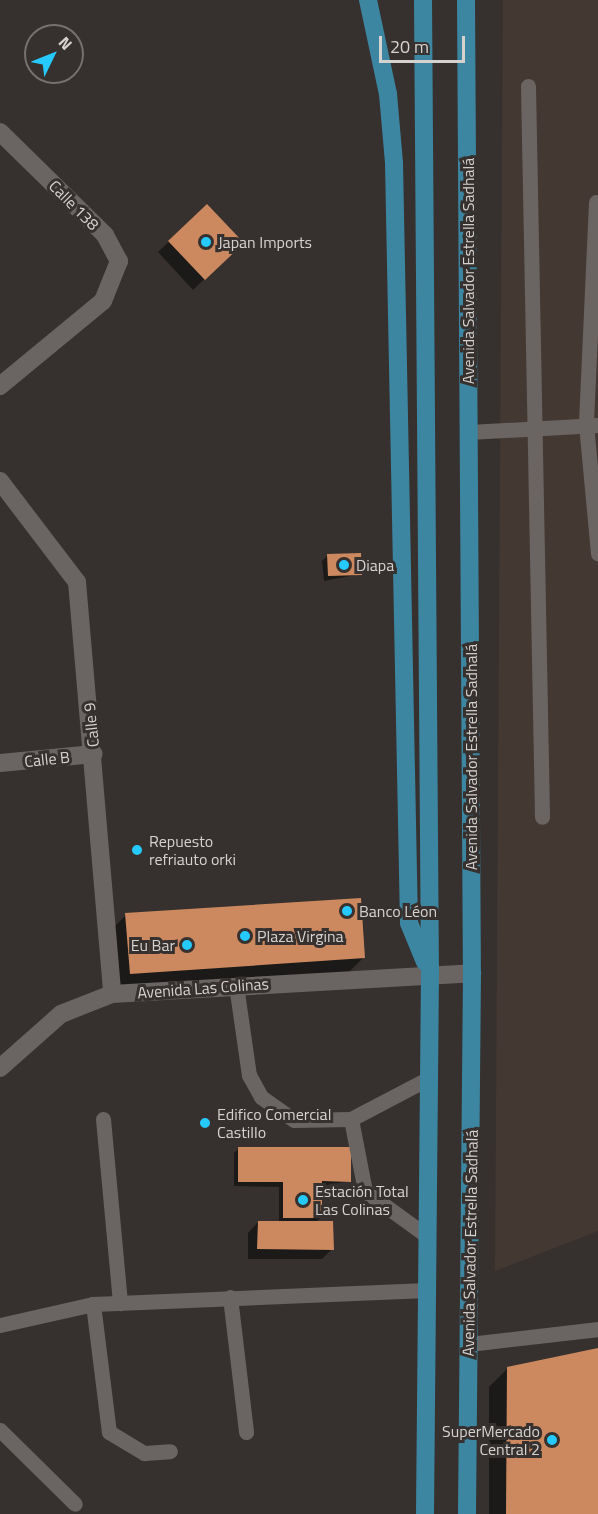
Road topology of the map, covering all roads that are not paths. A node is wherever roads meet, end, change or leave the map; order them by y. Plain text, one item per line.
1 (368, 0) edge
2 (423, 0) edge
3 (466, 0) edge
4 (528, 86) dead end
5 (0, 132) edge
6 (596, 202) dead end
7 (0, 386) edge
8 (592, 424) edge
9 (531, 428) junction
10 (469, 432) junction
11 (0, 481) edge
12 (598, 553) edge
13 (94, 754) junction
14 (0, 763) edge
15 (542, 817) dead end
16 (429, 972) junction
17 (472, 973) junction
18 (236, 985) junction
19 (112, 994) junction
20 (0, 1068) edge
21 (429, 1078) junction
22 (103, 1119) dead end
23 (351, 1119) junction
24 (427, 1236) junction
25 (427, 1290) junction
26 (230, 1297) junction
27 (120, 1303) junction
28 (93, 1304) junction
29 (0, 1325) edge
30 (598, 1329) edge
31 (469, 1344) junction
32 (0, 1430) edge
33 (246, 1432) dead end
34 (170, 1451) dead end
35 (75, 1504) dead end
36 (424, 1514) edge
37 (467, 1514) edge

1 - 16 highway
2 - 16 highway
3 - 10 highway, Avenida Salvador Estrella Sadhalá
4 - 9 lane
5 - 7 street, Calle 138
6 - 8 lane
8 - 9 lane
8 - 12 lane
9 - 10 lane
9 - 15 lane
10 - 17 highway, Avenida Salvador Estrella Sadhalá
11 - 13 street, Calle 9
13 - 14 street, Calle B
13 - 19 street, Calle 9
16 - 17 street, Avenida Las Colinas
16 - 18 street, Avenida Las Colinas
16 - 21 highway
17 - 31 highway, Avenida Salvador Estrella Sadhalá
18 - 19 street, Avenida Las Colinas
18 - 23 lane
19 - 20 street, Avenida Las Colinas
21 - 23 lane
21 - 24 highway
22 - 27 lane
23 - 24 lane
24 - 25 highway
25 - 26 lane
25 - 36 highway
26 - 27 lane
26 - 33 lane
27 - 28 lane
28 - 29 lane
28 - 34 lane
30 - 31 lane
31 - 37 highway, Avenida Salvador Estrella Sadhalá
32 - 35 lane

